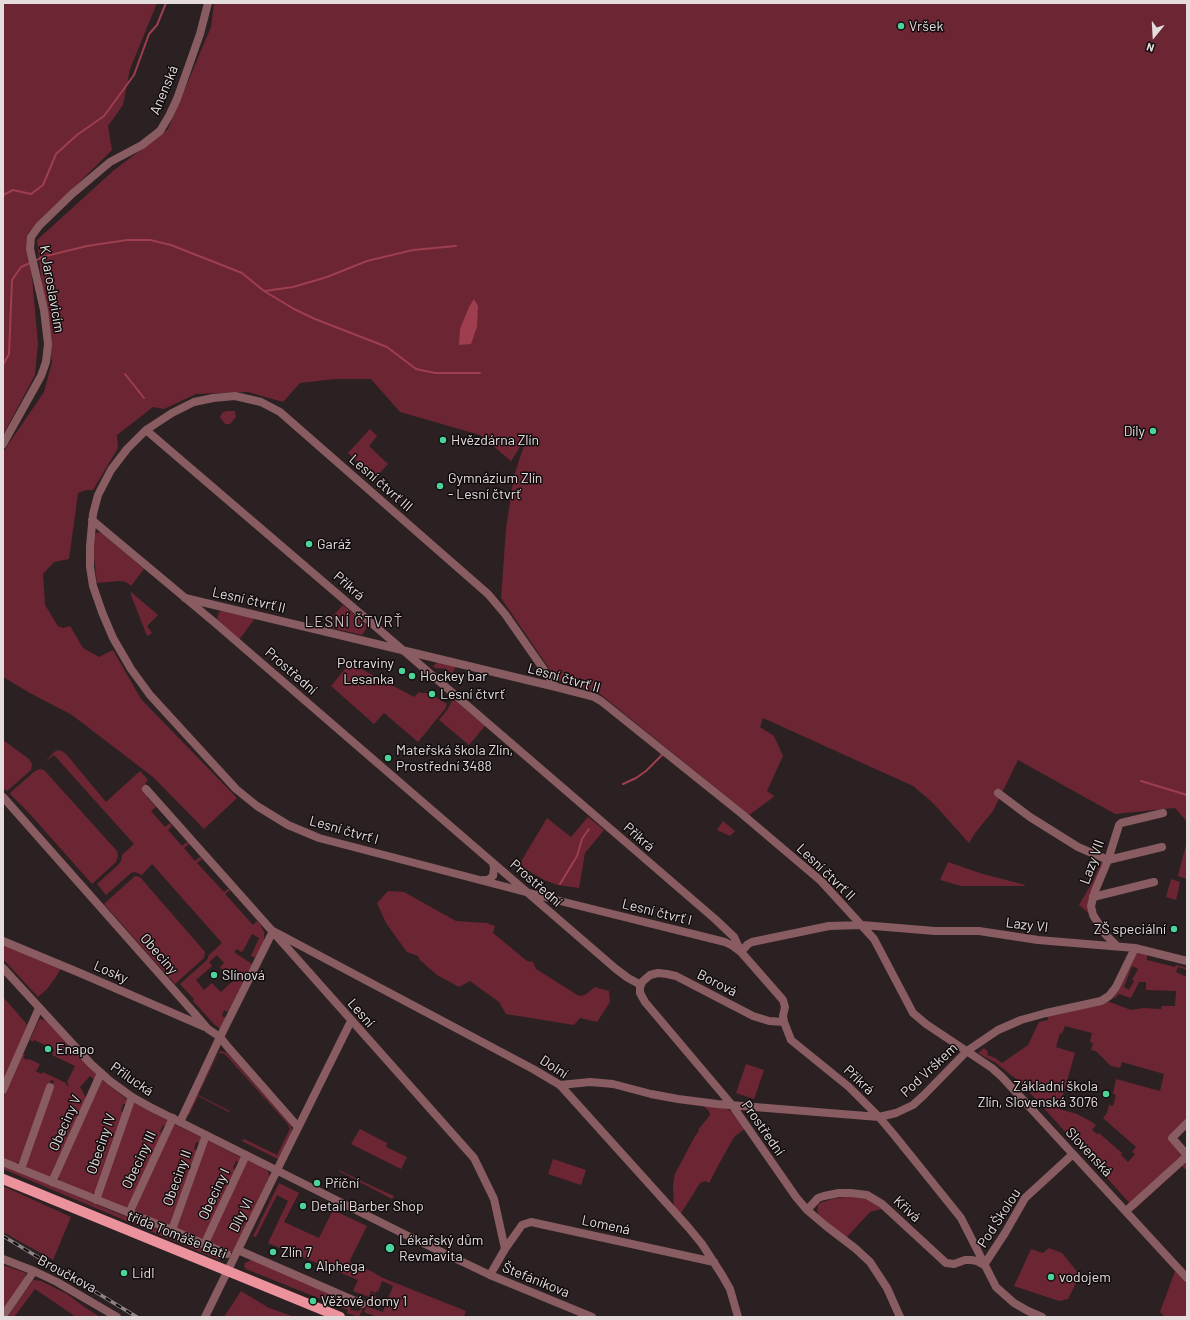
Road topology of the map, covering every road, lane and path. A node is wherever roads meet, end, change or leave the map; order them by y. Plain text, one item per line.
1 (208, 3) edge
2 (110, 162) joint
3 (146, 430) junction
4 (3, 444) edge
5 (92, 520) junction
6 (185, 598) junction
7 (222, 607) junction
8 (214, 622) junction
9 (404, 651) junction
10 (556, 687) junction
11 (146, 789) dead end
12 (998, 793) dead end
13 (3, 797) edge
14 (1163, 813) dead end
15 (1162, 847) dead end
16 (1108, 860) junction
17 (493, 863) junction
18 (483, 880) junction
19 (1154, 882) dead end
20 (528, 893) junction
21 (1093, 897) junction
22 (564, 902) junction
23 (556, 917) junction
24 (719, 923) junction
25 (862, 925) junction
26 (273, 931) junction
27 (710, 938) junction
28 (3, 941) edge
29 (1117, 946) junction
30 (1135, 948) junction
31 (741, 952) junction
32 (1187, 961) edge
33 (4, 972) edge
34 (640, 985) junction
35 (40, 1008) junction
36 (351, 1021) junction
37 (784, 1022) junction
38 (208, 1029) junction
39 (220, 1037) junction
40 (967, 1051) junction
41 (101, 1074) junction
42 (560, 1085) junction
43 (50, 1087) dead end
44 (3, 1090) edge
45 (132, 1097) junction
46 (732, 1105) junction
47 (879, 1117) junction
48 (177, 1120) junction
49 (1187, 1123) edge
50 (298, 1127) junction
51 (206, 1135) junction
52 (1073, 1154) junction
53 (246, 1155) junction
54 (1187, 1156) edge
55 (3, 1162) edge
56 (21, 1169) junction
57 (277, 1170) junction
58 (3, 1179) edge
59 (52, 1182) junction
60 (96, 1200) junction
61 (807, 1210) junction
62 (1126, 1211) junction
63 (129, 1213) junction
64 (172, 1230) junction
65 (972, 1239) junction
66 (204, 1245) junction
67 (505, 1249) junction
68 (238, 1250) junction
69 (227, 1254) dead end
70 (3, 1259) edge
71 (965, 1260) junction
72 (714, 1262) junction
73 (984, 1265) junction
74 (34, 1271) junction
75 (227, 1271) junction
76 (490, 1275) junction
77 (1187, 1278) edge
78 (362, 1304) dead end
79 (3, 1316) edge
80 (116, 1317) edge
81 (205, 1317) edge
82 (340, 1317) edge
83 (592, 1317) edge
84 (738, 1317) edge
85 (900, 1317) edge
86 (1042, 1317) edge

1 - 2 street, Anenská
2 - 4 street, K Jaroslavicím
3 - 5 street, Lesní čtvrť I
3 - 9 street, Příkrá
3 - 10 street, Lesní čtvrť III
5 - 6 street, Prostřední
5 - 18 street, Lesní čtvrť I
6 - 7 street, Lesní čtvrť II
6 - 8 street, Prostřední
7 - 8 street
7 - 9 street, Lesní čtvrť II
8 - 17 street, Prostřední
9 - 10 street, Lesní čtvrť II
9 - 24 street, Příkrá
10 - 25 street, Lesní čtvrť II
11 - 26 street, Lesní
12 - 16 street
13 - 38 street, Obeciny
14 - 16 street, Lazy VII
15 - 16 street
16 - 21 street, Lazy VII
17 - 18 street
17 - 20 street, Prostřední
18 - 20 street, Lesní čtvrť I
19 - 21 street
20 - 22 street, Lesní čtvrť I
20 - 23 street, Prostřední
21 - 29 street, Lazy VII
22 - 23 street
22 - 27 street, Lesní čtvrť I
23 - 34 street, Prostřední
24 - 27 street
24 - 31 street, Příkrá
25 - 29 street, Lazy VI
25 - 31 street
25 - 40 street, Slovenská
26 - 36 street, Lesní
26 - 39 street
26 - 42 street, Dolní
27 - 31 street, Lesní čtvrť I
28 - 38 street, Losky
29 - 30 street, Lazy VI
30 - 32 street, Lazy VI
30 - 40 street, Pod Vrškem
31 - 37 street, Příkrá
33 - 35 street, Přílucká
34 - 37 street, Borová
34 - 46 street, Prostřední
35 - 41 street, Přílucká
35 - 44 street
36 - 50 street
36 - 67 street, Lesní
37 - 47 street, Příkrá
38 - 39 street, Obeciny
39 - 48 street
39 - 50 street, Obeciny
40 - 47 street, Pod Vrškem
40 - 52 street, Slovenská
41 - 45 street, Přílucká
41 - 59 street, Obeciny V
42 - 46 street, Pod Vrškem
42 - 72 street, Dolní
43 - 56 street
45 - 48 street, Přílucká
45 - 60 street, Obeciny IV
46 - 47 street, Pod Vrškem
46 - 61 street, Prostřední
47 - 65 street, Příkrá
48 - 51 street, Přílucká
48 - 63 street, Obeciny III
49 - 54 street
50 - 57 street
51 - 53 street, Přílucká
51 - 64 street, Obeciny II
52 - 62 street, Slovenská
52 - 73 street, Pod Školou
53 - 57 street, Přílucká
53 - 66 street, Obeciny I
54 - 62 street
55 - 56 street
56 - 59 street
57 - 68 street, Díly VI
57 - 76 street, Štefánikova
58 - 75 main road, třída Tomáše Bati
59 - 60 street
60 - 63 street
61 - 71 street, Křivá
61 - 85 street, Prostřední
62 - 77 street, Slovenská
63 - 64 street
64 - 66 street
65 - 71 street
65 - 73 street, Příkrá
66 - 69 street
67 - 72 street, Lomená
67 - 76 street
68 - 75 street, Díly VI
68 - 78 street, třída Tomáše Bati
70 - 74 street, Broučkova
71 - 73 street, Křivá
72 - 84 street, Dolní
73 - 86 street, Příkrá
74 - 79 street
74 - 80 street, Broučkova
75 - 81 street, Díly VI
75 - 82 main road, třída Tomáše Bati
76 - 83 street, Štefánikova

